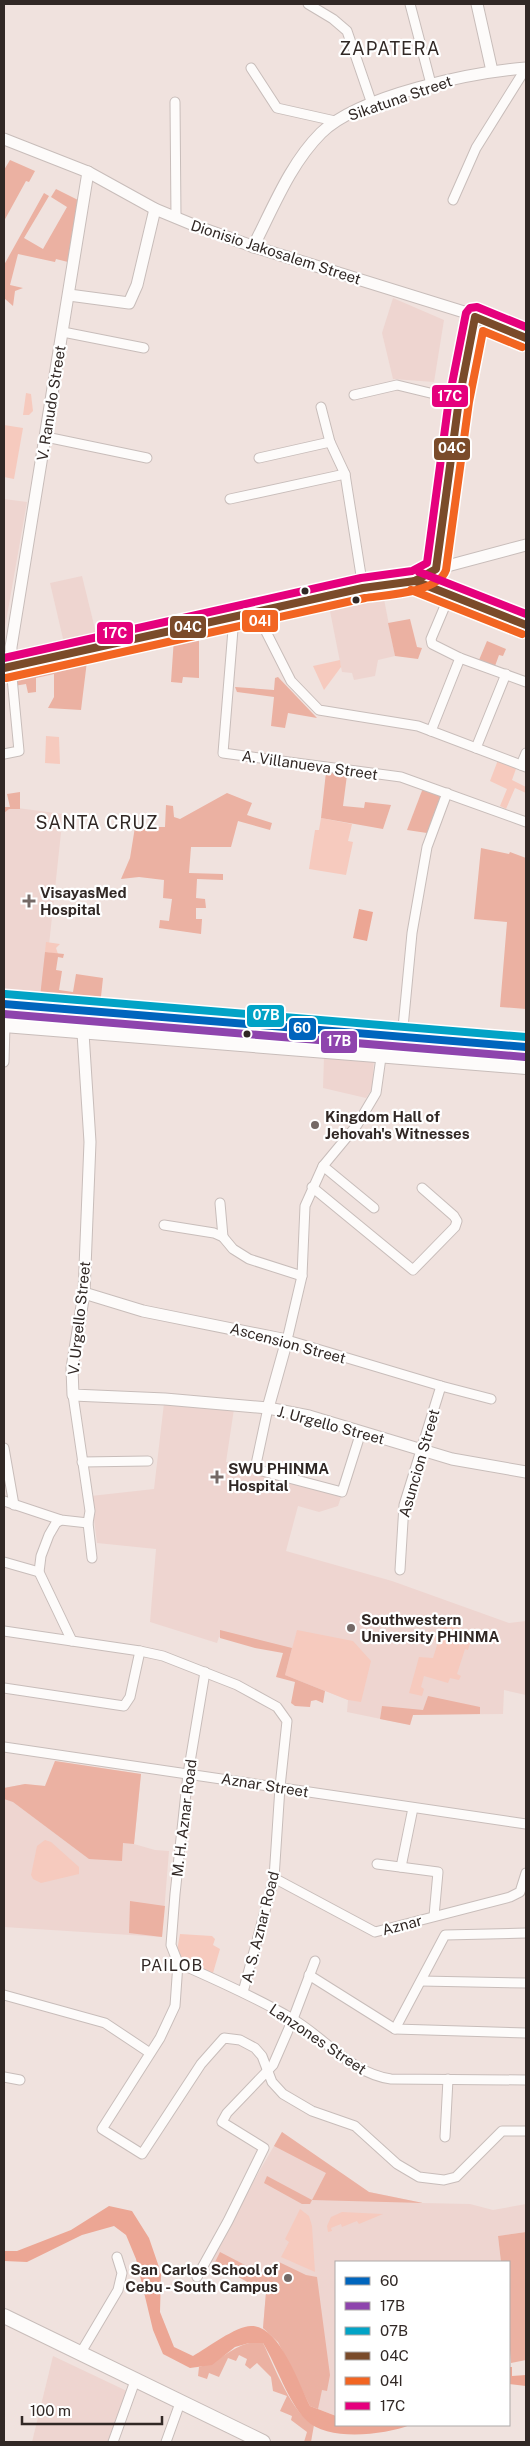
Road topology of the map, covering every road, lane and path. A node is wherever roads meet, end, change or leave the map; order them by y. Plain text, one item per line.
1 (308, 4) edge
2 (410, 4) edge
3 (477, 4) edge
4 (251, 68) dead end
5 (526, 68) edge
6 (492, 71) junction
7 (431, 84) junction
8 (175, 102) dead end
9 (372, 104) junction
10 (335, 121) junction
11 (4, 139) edge
12 (88, 172) junction
13 (453, 200) dead end
14 (156, 209) junction
15 (176, 218) junction
16 (253, 247) junction
17 (69, 295) junction
18 (475, 318) junction
19 (63, 332) junction
20 (526, 338) edge
21 (144, 348) dead end
22 (354, 395) dead end
23 (459, 400) junction
24 (321, 407) dead end
25 (46, 437) junction
26 (330, 442) junction
27 (147, 458) dead end
28 (259, 458) dead end
29 (345, 474) junction
30 (230, 499) dead end
31 (526, 545) edge
32 (436, 569) junction
33 (415, 580) junction
34 (364, 588) junction
35 (437, 589) junction
36 (450, 594) junction
37 (256, 612) junction
38 (234, 617) junction
39 (526, 625) edge
40 (460, 658) junction
41 (8, 668) edge
42 (506, 674) junction
43 (526, 682) edge
44 (431, 731) junction
45 (476, 748) junction
46 (526, 753) edge
47 (4, 754) edge
48 (524, 766) edge
49 (447, 793) junction
50 (526, 822) edge
51 (4, 1004) edge
52 (84, 1010) junction
53 (4, 1025) edge
54 (83, 1032) junction
55 (384, 1036) junction
56 (402, 1038) junction
57 (526, 1047) edge
58 (383, 1056) junction
59 (4, 1062) edge
60 (526, 1067) edge
61 (323, 1166) junction
62 (312, 1187) junction
63 (422, 1188) dead end
64 (220, 1203) dead end
65 (374, 1208) dead end
66 (164, 1225) dead end
67 (223, 1237) junction
68 (302, 1276) junction
69 (84, 1293) junction
70 (287, 1340) junction
71 (441, 1386) junction
72 (73, 1395) junction
73 (490, 1399) dead end
74 (268, 1408) junction
75 (362, 1432) junction
76 (4, 1448) edge
77 (422, 1450) junction
78 (148, 1461) dead end
79 (82, 1462) junction
80 (526, 1472) edge
81 (4, 1501) edge
82 (14, 1505) junction
83 (61, 1520) junction
84 (88, 1523) junction
85 (92, 1558) dead end
86 (4, 1562) edge
87 (400, 1570) dead end
88 (40, 1572) junction
89 (4, 1632) edge
90 (72, 1641) junction
91 (140, 1651) junction
92 (205, 1672) junction
93 (4, 1688) edge
94 (4, 1747) edge
95 (188, 1774) junction
96 (280, 1787) junction
97 (413, 1808) junction
98 (526, 1824) edge
99 (377, 1864) dead end
100 (401, 1867) junction
101 (526, 1872) edge
102 (274, 1878) junction
103 (434, 1916) junction
104 (526, 1933) edge
105 (315, 1961) dead end
106 (178, 1963) junction
107 (309, 1975) junction
108 (421, 1981) junction
109 (526, 1983) edge
110 (243, 1992) junction
111 (4, 1995) edge
112 (293, 2019) junction
113 (395, 2029) junction
114 (526, 2033) edge
115 (150, 2053) junction
116 (267, 2072) junction
117 (4, 2077) edge
118 (448, 2079) junction
119 (20, 2080) dead end
120 (526, 2080) edge
121 (526, 2131) edge
122 (445, 2137) dead end
123 (117, 2257) dead end
124 (197, 2277) dead end
125 (4, 2318) edge
126 (80, 2354) junction
127 (135, 2381) junction
128 (180, 2403) junction
129 (113, 2442) edge
130 (166, 2442) edge
131 (263, 2442) edge

1 - 9 street
2 - 7 street
3 - 6 street
4 - 10 street
5 - 6 street, Sikatuna Street
5 - 13 street
6 - 7 street, Sikatuna Street
7 - 9 street, Sikatuna Street
8 - 15 street
9 - 10 street, Sikatuna Street
10 - 16 street, Sikatuna Street
11 - 12 street, Dionisio Jakosalem Street
12 - 14 street, Dionisio Jakosalem Street
12 - 17 street, V. Ranudo Street
14 - 15 street, Dionisio Jakosalem Street
14 - 17 street
15 - 16 street, Dionisio Jakosalem Street
16 - 18 street, Dionisio Jakosalem Street
17 - 19 street, V. Ranudo Street
18 - 20 street, Dionisio Jakosalem Street
18 - 23 street
19 - 21 street
19 - 25 street, V. Ranudo Street
22 - 23 street
23 - 32 street
24 - 26 street
25 - 27 street
25 - 41 street, V. Ranudo Street
26 - 28 street
26 - 29 street
29 - 30 street
29 - 34 street
31 - 32 street
32 - 33 street
32 - 35 street
33 - 34 street
33 - 35 street
34 - 37 street
35 - 36 street
36 - 39 street
36 - 40 street
37 - 38 street
37 - 44 street
38 - 41 street
38 - 49 street, A. Villanueva Street
40 - 42 street
40 - 44 street
41 - 47 street
42 - 43 street
42 - 45 street
44 - 45 street
45 - 48 street
46 - 48 street
49 - 50 street, A. Villanueva Street
49 - 56 street
51 - 52 main road
52 - 54 street, V. Urgello Street
52 - 55 main road
53 - 54 main road
53 - 59 street
54 - 58 main road
54 - 69 street, V. Urgello Street
55 - 56 main road
55 - 58 street
56 - 57 main road
58 - 60 main road
58 - 61 street
61 - 62 street
61 - 65 street
62 - 63 street
62 - 68 street
64 - 67 street
66 - 67 street
67 - 68 street
68 - 70 street
69 - 70 street, Ascension Street
69 - 72 street, V. Urgello Street
70 - 71 street, Ascension Street
70 - 74 street
71 - 73 street, Ascension Street
71 - 77 street, Asuncion Street
72 - 74 street, J. Urgello Street
72 - 79 street, V. Urgello Street
74 - 75 street, J. Urgello Street
74 - 75 street
75 - 77 street, J. Urgello Street
76 - 82 street
77 - 80 street, J. Urgello Street
77 - 87 street, Asuncion Street
78 - 79 street
79 - 84 street, V. Urgello Street
81 - 82 street
82 - 83 street
83 - 84 street
83 - 88 street
84 - 85 street, V. Urgello Street
86 - 88 street
88 - 90 street
89 - 90 street, A. S. Aznar Road
90 - 91 street, A. S. Aznar Road
91 - 92 street, A. S. Aznar Road
91 - 93 street
92 - 95 street, M. H. Aznar Road
92 - 96 street, A. S. Aznar Road
94 - 95 street, Aznar Street
95 - 96 street, Aznar Street
95 - 106 street, M. H. Aznar Road
96 - 97 street, Aznar Street
96 - 102 street, A. S. Aznar Road
97 - 98 street, Aznar Street
97 - 100 street
99 - 100 street
100 - 103 street
101 - 103 street, Aznar
102 - 103 street, Aznar
102 - 110 street, A. S. Aznar Road
104 - 108 street
105 - 107 street
106 - 110 street, Lanzones Street
106 - 115 street, M. H. Aznar Road
107 - 112 street
107 - 113 street
108 - 109 street
108 - 113 street
110 - 112 street, Lanzones Street
111 - 115 street
112 - 116 street
112 - 118 street, Lanzones Street
113 - 114 street
115 - 116 street, M. H. Aznar Road
116 - 121 street
116 - 124 street
117 - 119 street
118 - 120 street, Lanzones Street
118 - 122 street
123 - 126 street
125 - 126 main road
126 - 127 main road
127 - 128 main road
127 - 129 street
128 - 130 street
128 - 131 main road

